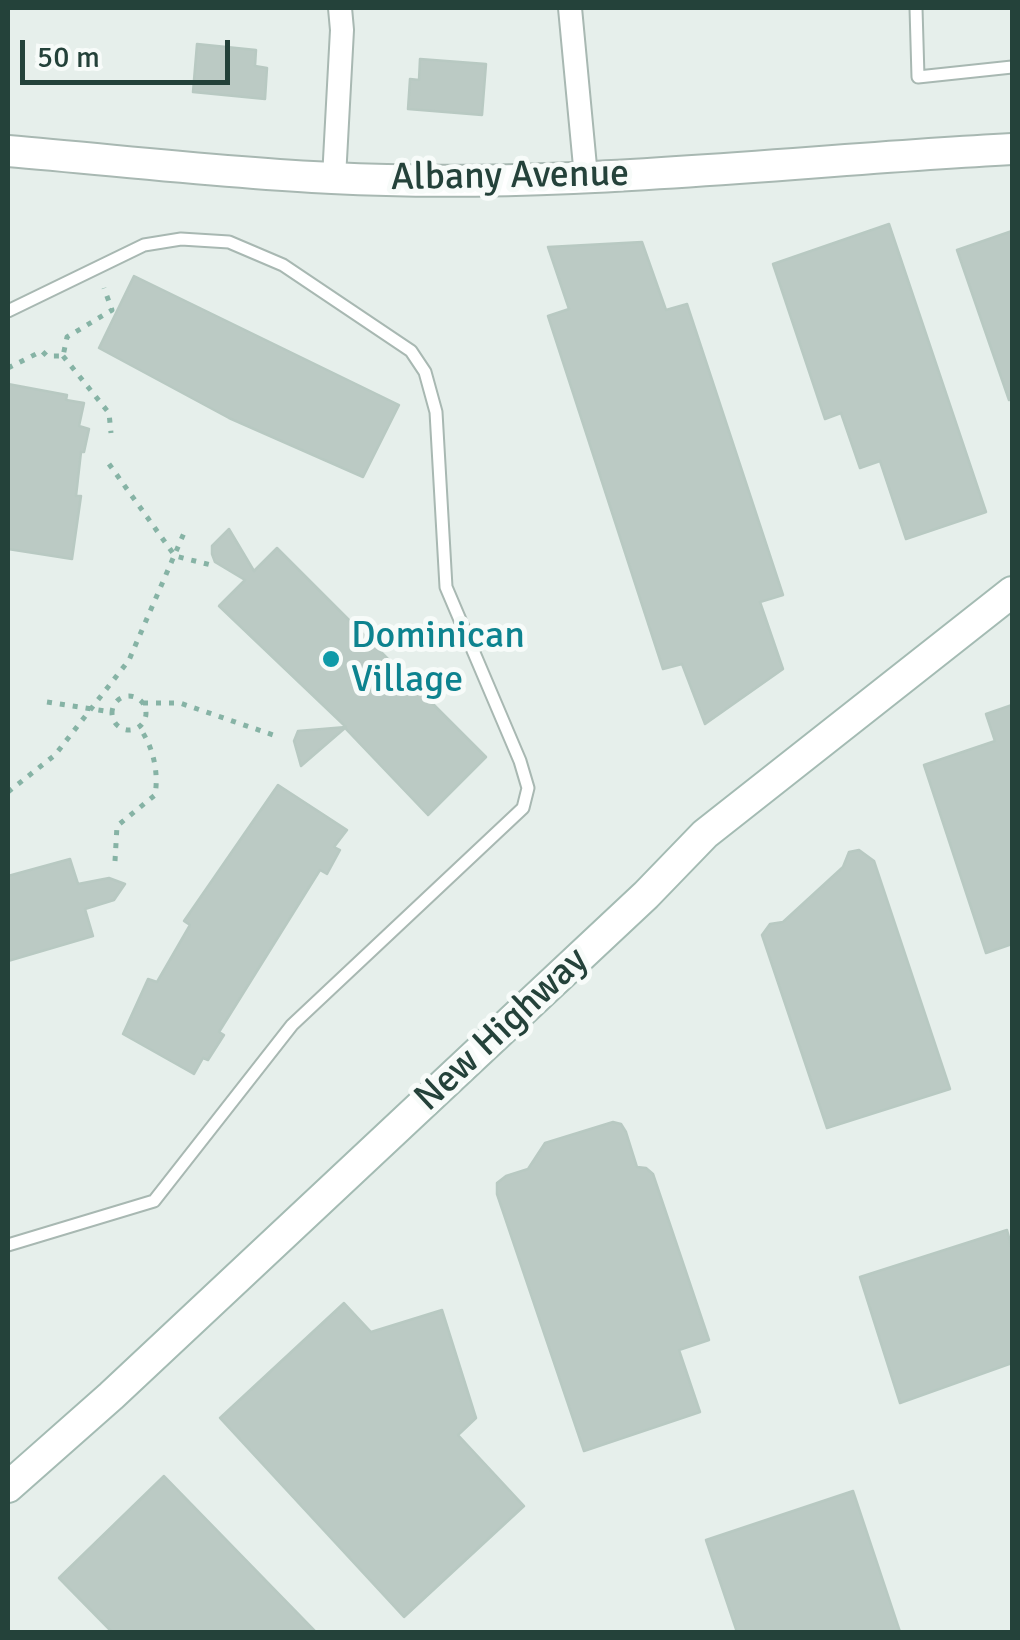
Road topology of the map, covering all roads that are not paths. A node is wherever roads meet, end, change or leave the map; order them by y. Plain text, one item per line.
1 (340, 8) edge
2 (570, 8) edge
3 (916, 8) edge
4 (1012, 66) edge
5 (1012, 148) edge
6 (8, 151) edge
7 (586, 177) junction
8 (334, 178) junction
9 (8, 311) edge
10 (1012, 592) edge
11 (8, 1245) edge
12 (8, 1488) edge

1 - 8 street
2 - 7 street
3 - 4 lane
5 - 7 main road, Albany Avenue
6 - 8 main road, Albany Avenue
7 - 8 main road, Albany Avenue
9 - 11 lane
10 - 12 main road, New Highway

